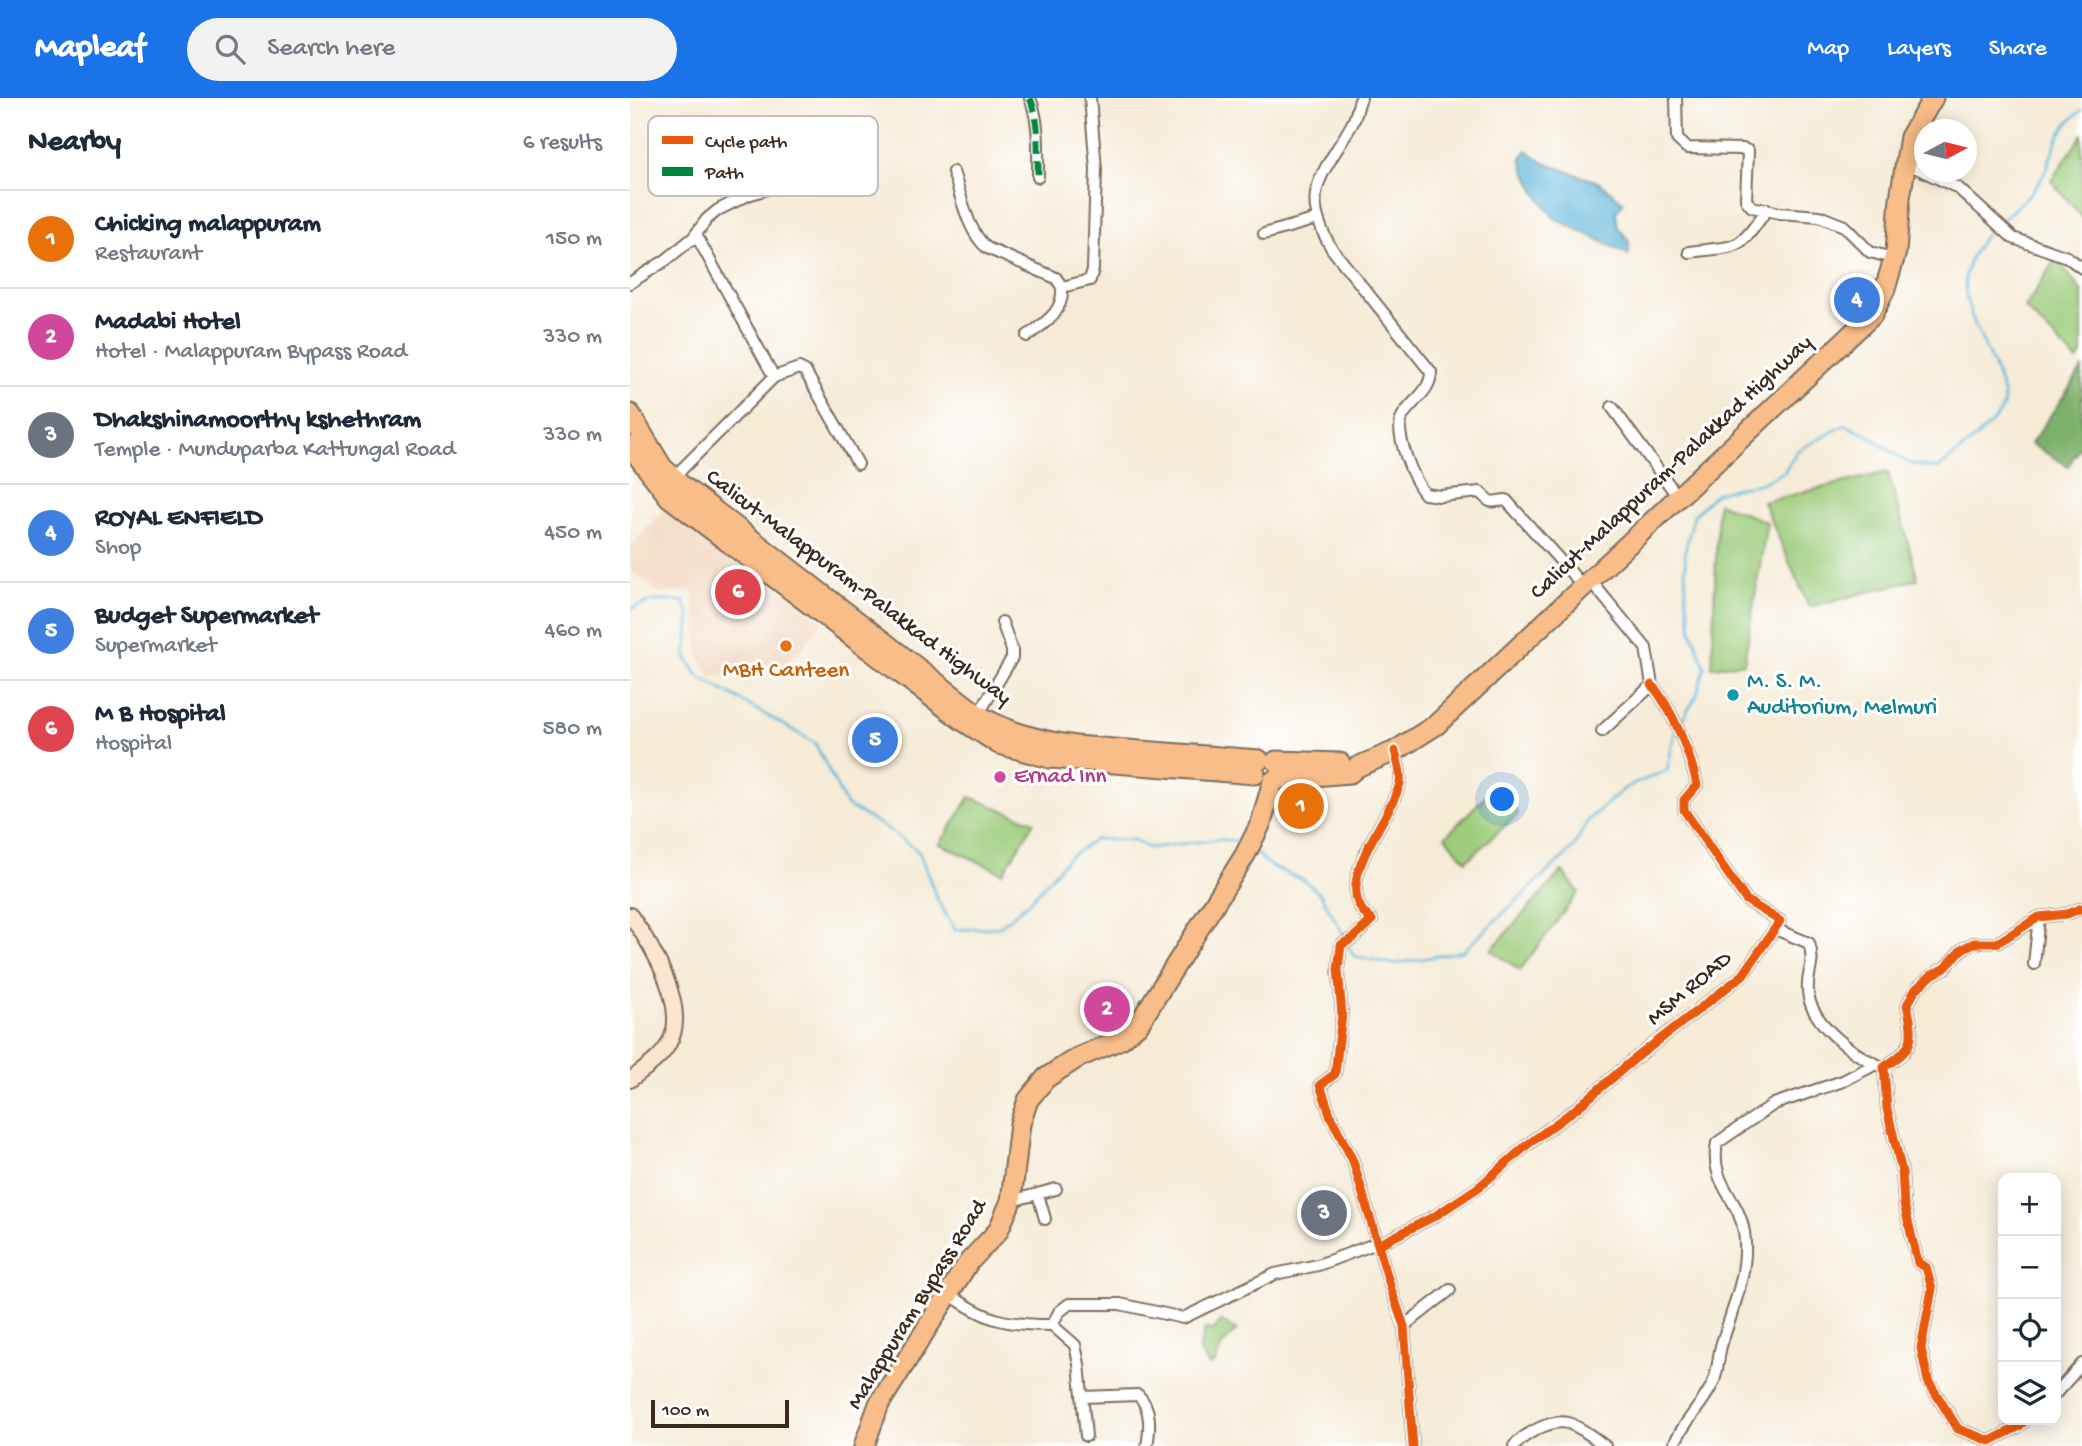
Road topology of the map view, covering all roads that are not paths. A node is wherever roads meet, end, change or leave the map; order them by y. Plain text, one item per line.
1 (1030, 98) edge
2 (1090, 98) edge
3 (1361, 98) edge
4 (1676, 98) edge
5 (1933, 98) edge
6 (1906, 163) junction
7 (953, 172) dead end
8 (1038, 177) dead end
9 (746, 196) edge
10 (1767, 209) junction
11 (1317, 219) junction
12 (1264, 234) dead end
13 (696, 235) junction
14 (1689, 252) dead end
15 (1894, 258) junction
16 (2082, 268) edge
17 (630, 283) edge
18 (1062, 287) junction
19 (1027, 336) dead end
20 (774, 377) junction
21 (1612, 407) dead end
22 (630, 414) edge
23 (630, 446) edge
24 (858, 464) dead end
25 (673, 478) junction
26 (1678, 497) junction
27 (733, 535) junction
28 (1586, 583) junction
29 (1002, 622) dead end
30 (1652, 685) junction
31 (978, 715) junction
32 (1602, 731) dead end
33 (1395, 751) junction
34 (1266, 772) junction
35 (2082, 908) edge
36 (630, 915) edge
37 (2039, 918) junction
38 (1775, 929) junction
39 (2034, 964) dead end
40 (1880, 1065) junction
41 (630, 1080) edge
42 (1056, 1189) dead end
43 (1038, 1194) junction
44 (1012, 1201) junction
45 (1045, 1219) dead end
46 (1377, 1244) junction
47 (1450, 1290) dead end
48 (949, 1294) junction
49 (1052, 1325) junction
50 (1404, 1326) junction
51 (2082, 1364) edge
52 (2061, 1387) edge
53 (1082, 1397) junction
54 (2020, 1425) edge
55 (1086, 1436) dead end
56 (863, 1446) edge
57 (1147, 1446) edge
58 (1413, 1446) edge
59 (1514, 1446) edge
60 (1605, 1446) edge
61 (1673, 1446) edge

1 - 8 street
2 - 18 street
3 - 11 street
4 - 10 street
5 - 6 highway, Calicut-Malappuram-Palakkad Highway
6 - 15 highway, Calicut-Malappuram-Palakkad Highway
6 - 16 street
7 - 18 street
9 - 13 street
10 - 14 street
10 - 15 street
11 - 12 street
11 - 28 street
13 - 17 street
13 - 20 street
15 - 26 highway, Calicut-Malappuram-Palakkad Highway
18 - 19 street
20 - 24 street
20 - 25 street
21 - 26 street
22 - 25 highway, Calicut-Malappuram-Palakkad Highway
23 - 27 highway, Calicut-Malappuram-Palakkad Highway
25 - 27 highway, Calicut-Malappuram-Palakkad Highway
26 - 28 highway, Calicut-Malappuram-Palakkad Highway
27 - 31 highway, Calicut-Malappuram-Palakkad Highway
27 - 34 highway, Calicut-Malappuram-Palakkad Highway
28 - 30 street
28 - 33 highway, Calicut-Malappuram-Palakkad Highway
29 - 31 street
30 - 32 street
30 - 38 street
31 - 34 highway, Calicut-Malappuram-Palakkad Highway
33 - 34 highway, Calicut-Malappuram-Palakkad Highway
33 - 46 street
34 - 44 highway, Malappuram Bypass Road
35 - 37 street
36 - 41 street
37 - 39 street
37 - 40 street
38 - 40 street
38 - 46 street, MSM ROAD
40 - 54 street
40 - 61 street
42 - 43 street
43 - 44 street
43 - 45 street
44 - 48 highway, Malappuram Bypass Road
46 - 49 street, MSM ROAD
46 - 50 street
47 - 50 street
48 - 49 street
48 - 56 highway, Malappuram Bypass Road
49 - 53 street
50 - 58 street
51 - 52 street
53 - 55 street
53 - 57 street
59 - 60 street

